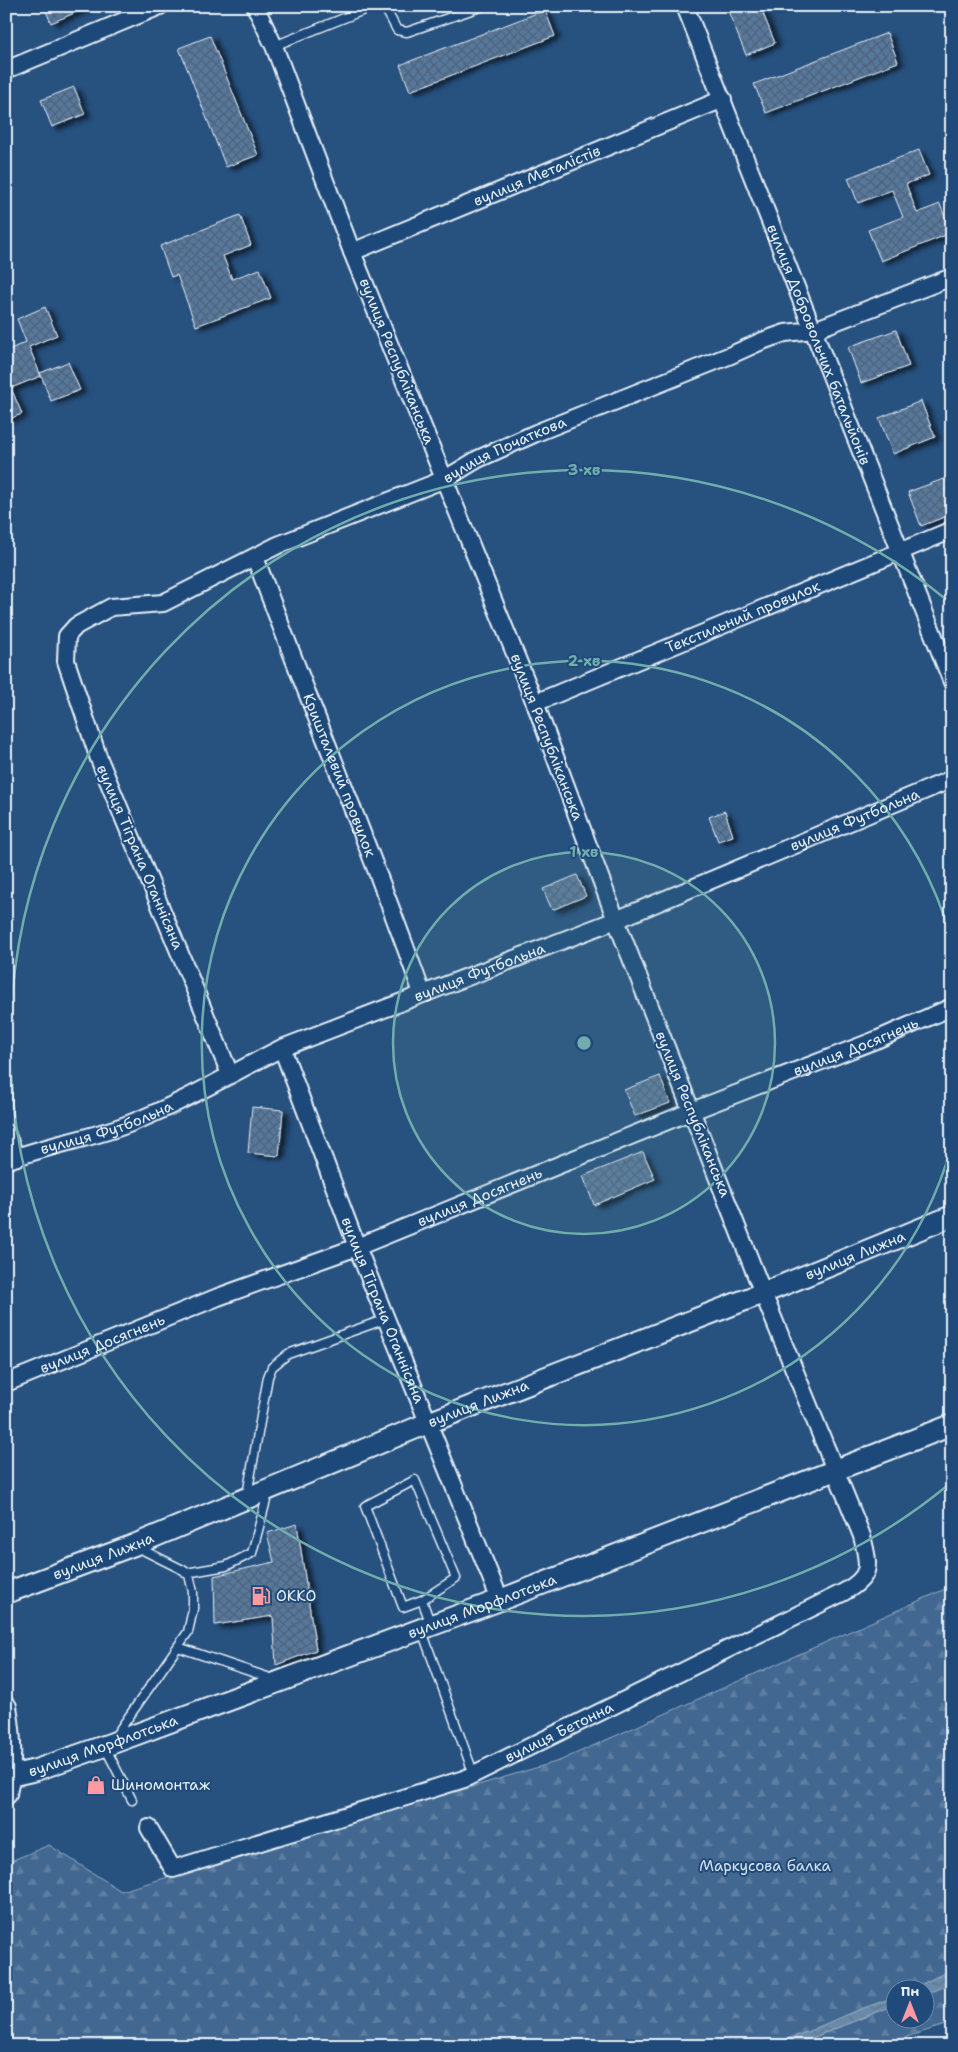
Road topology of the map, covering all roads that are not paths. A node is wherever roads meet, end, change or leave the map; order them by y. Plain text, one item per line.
1 (160, 6) edge
2 (255, 6) edge
3 (374, 6) edge
4 (384, 6) edge
5 (483, 6) edge
6 (686, 6) edge
7 (274, 46) junction
8 (6, 70) edge
9 (722, 99) junction
10 (352, 252) junction
11 (952, 277) edge
12 (814, 330) junction
13 (445, 479) junction
14 (952, 530) edge
15 (900, 550) junction
16 (255, 557) junction
17 (67, 636) joint
18 (952, 682) edge
19 (535, 703) junction
20 (952, 779) edge
21 (616, 920) junction
22 (422, 993) junction
23 (952, 1007) edge
24 (282, 1048) junction
25 (230, 1074) junction
26 (692, 1111) junction
27 (6, 1133) edge
28 (11, 1159) edge
29 (952, 1216) edge
30 (357, 1247) junction
31 (763, 1293) junction
32 (386, 1319) junction
33 (7, 1381) edge
34 (428, 1423) junction
35 (952, 1425) edge
36 (834, 1469) junction
37 (270, 1489) junction
38 (246, 1498) junction
39 (134, 1545) junction
40 (186, 1573) junction
41 (6, 1593) edge
42 (422, 1600) junction
43 (500, 1600) junction
44 (426, 1627) junction
45 (178, 1647) junction
46 (279, 1681) junction
47 (6, 1707) edge
48 (107, 1744) junction
49 (474, 1775) junction
50 (8, 1785) edge
51 (132, 1800) dead end
52 (149, 1828) dead end

1 - 8 street
2 - 7 street, вулиця Республіканська
3 - 7 lane
4 - 5 lane
6 - 9 street, вулиця Добровольчих батальйонів
7 - 10 street, вулиця Республіканська
9 - 10 street, вулиця Металістів
9 - 12 street, вулиця Добровольчих батальйонів
10 - 13 street, вулиця Республіканська
11 - 12 street, вулиця Початкова
12 - 13 street, вулиця Початкова
12 - 15 street, вулиця Добровольчих батальйонів
13 - 16 street, вулиця Початкова
13 - 19 street, вулиця Республіканська
14 - 15 street, Текстильний провулок
15 - 18 street, вулиця Добровольчих батальйонів
15 - 19 street, Текстильний провулок
16 - 17 street, вулиця Початкова
16 - 22 street, Кришталевий провулок
17 - 25 street, вулиця Тіграна Оганнісяна
19 - 21 street, вулиця Республіканська
20 - 21 street, вулиця Футбольна
21 - 22 street, вулиця Футбольна
21 - 26 street, вулиця Республіканська
22 - 24 street, вулиця Футбольна
23 - 26 street, вулиця Досягнень
24 - 25 street, вулиця Футбольна
24 - 30 street, вулиця Тіграна Оганнісяна
25 - 28 street, вулиця Футбольна
26 - 30 street, вулиця Досягнень
26 - 31 street, вулиця Республіканська
27 - 28 street
29 - 31 street, вулиця Лижна
30 - 32 street, вулиця Тіграна Оганнісяна
30 - 33 street, вулиця Досягнень
31 - 34 street, вулиця Лижна
31 - 36 street, вулиця Республіканська
32 - 34 street, вулиця Тіграна Оганнісяна
32 - 38 lane
34 - 37 street, вулиця Лижна
34 - 43 street, вулиця Тіграна Оганнісяна
35 - 36 street, вулиця Морфлотська
36 - 43 street, вулиця Морфлотська
36 - 49 street, вулиця Бетонна
37 - 38 street, вулиця Лижна
37 - 40 lane
38 - 39 street, вулиця Лижна
39 - 40 lane
39 - 41 street, вулиця Лижна
40 - 45 lane
42 - 42 lane
42 - 44 lane
43 - 44 street, вулиця Морфлотська
44 - 46 street, вулиця Морфлотська
44 - 49 lane
45 - 46 lane
45 - 48 lane
46 - 48 street, вулиця Морфлотська
47 - 50 street
48 - 50 street, вулиця Морфлотська
48 - 51 lane
49 - 52 street, вулиця Бетонна

